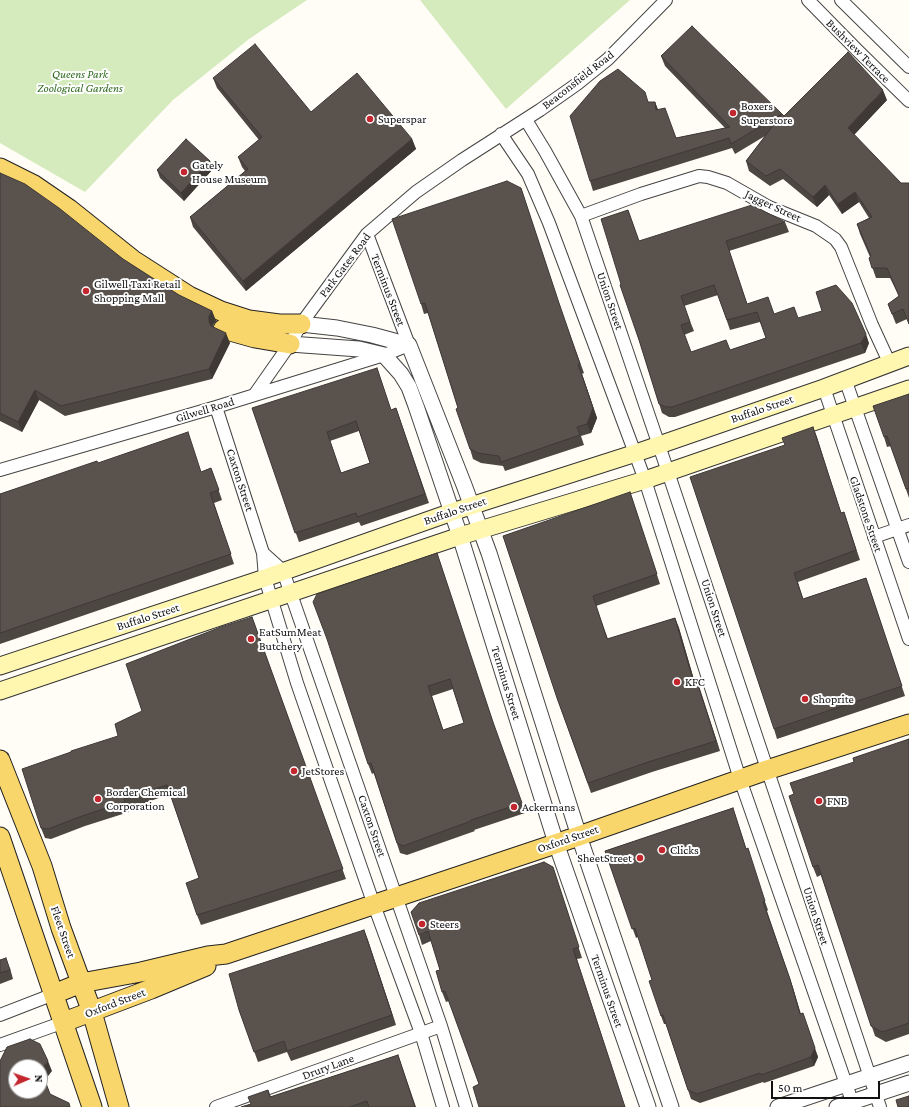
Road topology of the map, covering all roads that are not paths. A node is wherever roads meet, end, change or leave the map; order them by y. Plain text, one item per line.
1 (666, 0) edge
2 (808, 0) edge
3 (841, 0) edge
4 (909, 67) edge
5 (909, 100) edge
6 (526, 120) junction
7 (501, 134) junction
8 (0, 168) edge
9 (581, 216) junction
10 (367, 234) junction
11 (301, 324) junction
12 (223, 329) dead end
13 (290, 344) junction
14 (409, 345) junction
15 (384, 355) junction
16 (909, 356) edge
17 (889, 362) junction
18 (845, 380) junction
19 (824, 388) junction
20 (909, 389) edge
21 (255, 394) junction
22 (216, 407) junction
23 (856, 407) junction
24 (833, 414) junction
25 (659, 445) junction
26 (636, 453) junction
27 (0, 470) edge
28 (668, 472) junction
29 (645, 480) junction
30 (471, 506) junction
31 (452, 512) junction
32 (903, 527) edge
33 (480, 530) junction
34 (460, 536) junction
35 (874, 537) junction
36 (263, 553) junction
37 (909, 562) edge
38 (283, 571) junction
39 (265, 578) junction
40 (291, 594) junction
41 (272, 600) junction
42 (909, 639) edge
43 (0, 666) edge
44 (0, 691) edge
45 (909, 724) edge
46 (0, 760) edge
47 (767, 770) junction
48 (740, 779) junction
49 (579, 836) junction
50 (0, 837) edge
51 (556, 843) junction
52 (397, 897) junction
53 (374, 905) junction
54 (226, 954) junction
55 (81, 983) junction
56 (54, 994) junction
57 (92, 1012) junction
58 (0, 1015) edge
59 (64, 1022) junction
60 (441, 1026) junction
61 (421, 1034) junction
62 (0, 1045) edge
63 (909, 1063) edge
64 (869, 1076) junction
65 (909, 1083) edge
66 (846, 1084) junction
67 (877, 1101) edge
68 (853, 1104) edge
69 (92, 1107) edge
70 (118, 1107) edge
71 (216, 1107) edge
72 (443, 1107) edge
73 (466, 1107) edge
74 (648, 1107) edge
75 (671, 1107) edge
76 (778, 1107) edge
77 (837, 1107) edge

1 - 6 street, Beaconsfield Road
2 - 5 street, Bushview Terrace
3 - 4 street
6 - 7 street, Beaconsfield Road
6 - 9 street, Union Street
7 - 10 street, Park Gates Road
7 - 26 street
8 - 11 main road
9 - 17 street, Jagger Street
9 - 25 street, Union Street
10 - 11 street, Park Gates Road
10 - 14 street, Terminus Street
11 - 13 street, Park Gates Road
11 - 14 street, Terminus Street
12 - 13 main road
13 - 15 street
13 - 21 street, Park Gates Road
14 - 15 street, Gilwell Road
14 - 30 street, Terminus Street
15 - 21 street, Gilwell Road
15 - 31 street, Terminus Street
16 - 17 main road, Buffalo Street
17 - 18 main road, Buffalo Street
18 - 19 main road, Buffalo Street
18 - 23 street, Gladstone Street
19 - 24 street, Gladstone Street
19 - 25 main road, Buffalo Street
20 - 23 main road, Buffalo Street
21 - 22 street, Gilwell Road
22 - 27 street, Gilwell Road
22 - 36 street, Caxton Street
23 - 24 main road, Buffalo Street
23 - 32 street, Gladstone Street
24 - 28 main road, Buffalo Street
24 - 35 street, Gladstone Street
25 - 26 main road, Buffalo Street
25 - 28 street, Union Street
26 - 29 street
26 - 30 main road, Buffalo Street
28 - 29 main road, Buffalo Street
28 - 47 street, Union Street
29 - 33 main road, Buffalo Street
29 - 48 street
30 - 31 main road, Buffalo Street
30 - 33 street, Terminus Street
31 - 34 street, Terminus Street
31 - 38 main road, Buffalo Street
32 - 35 street
32 - 37 street, Gladstone Street
33 - 34 main road, Buffalo Street
33 - 49 street, Terminus Street
34 - 40 main road, Buffalo Street
34 - 51 street, Terminus Street
35 - 42 street, Gladstone Street
36 - 38 street, Caxton Street
36 - 39 street, Caxton Street
38 - 39 main road, Buffalo Street
38 - 40 street, Caxton Street
39 - 41 street, Caxton Street
39 - 43 main road, Buffalo Street
40 - 41 main road, Buffalo Street
40 - 52 street, Caxton Street
41 - 44 main road, Buffalo Street
41 - 53 street, Caxton Street
45 - 47 main road, Oxford Street
46 - 55 main road, Fleet Street
47 - 48 main road, Oxford Street
47 - 64 street, Union Street
48 - 49 main road, Oxford Street
48 - 66 street
49 - 51 main road, Oxford Street
49 - 75 street, Terminus Street
50 - 56 main road
51 - 52 main road, Oxford Street
51 - 74 street, Terminus Street
52 - 53 main road, Oxford Street
52 - 60 street, Caxton Street
53 - 54 main road, Oxford Street
53 - 61 street, Caxton Street
54 - 55 main road, Oxford Street
54 - 57 main road, Oxford Street
55 - 56 main road, Oxford Street
55 - 57 main road, Fleet Street
56 - 58 street, Oxford Street
56 - 59 main road
57 - 59 main road, Oxford Street
57 - 70 main road, Fleet Street
59 - 62 street, Oxford Street
59 - 69 main road
60 - 61 street, Drury Lane
60 - 73 street, Caxton Street
61 - 71 street, Drury Lane
61 - 72 street, Caxton Street
63 - 64 street
64 - 66 street
64 - 67 street, Union Street
65 - 67 street
66 - 68 street
66 - 76 street
67 - 68 street
68 - 77 street

